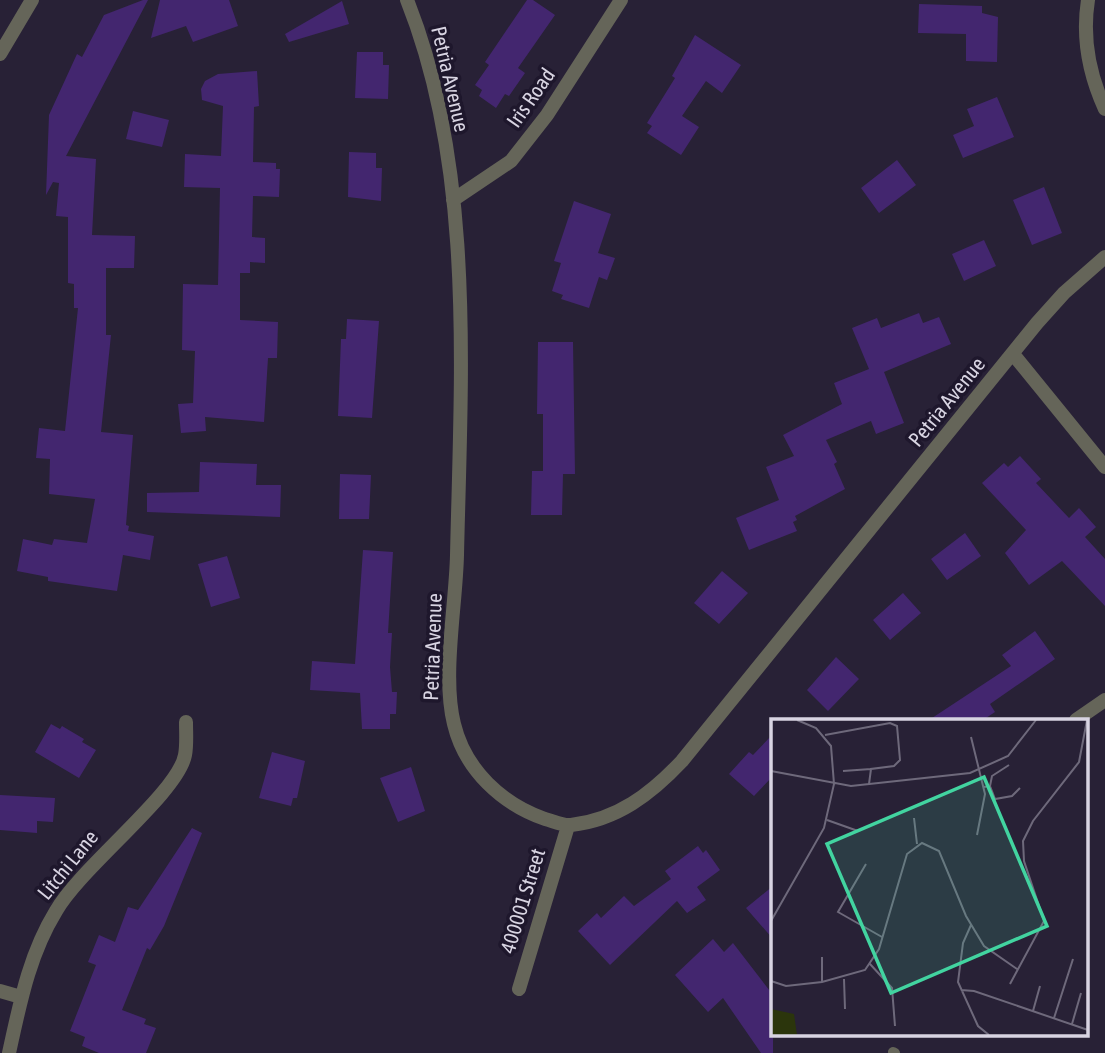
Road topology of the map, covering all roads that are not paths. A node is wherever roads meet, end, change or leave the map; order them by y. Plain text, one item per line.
1 (32, 0) edge
2 (407, 0) edge
3 (621, 0) edge
4 (1088, 0) edge
5 (0, 54) edge
6 (1105, 109) edge
7 (453, 200) junction
8 (1105, 257) edge
9 (1013, 354) junction
10 (1105, 467) edge
11 (1105, 700) edge
12 (1077, 719) edge
13 (186, 722) dead end
14 (568, 826) junction
15 (519, 989) dead end
16 (0, 991) edge
17 (22, 997) junction
18 (9, 1053) edge

1 - 5 street
2 - 7 street, Petria Avenue
3 - 7 street, Iris Road
4 - 6 street
7 - 14 street, Petria Avenue
8 - 9 street, Petria Avenue
9 - 10 street
9 - 14 street, Petria Avenue
11 - 12 street
13 - 17 street, Litchi Lane
14 - 15 street, 400001 Street
16 - 17 street
17 - 18 street, Litchi Lane

